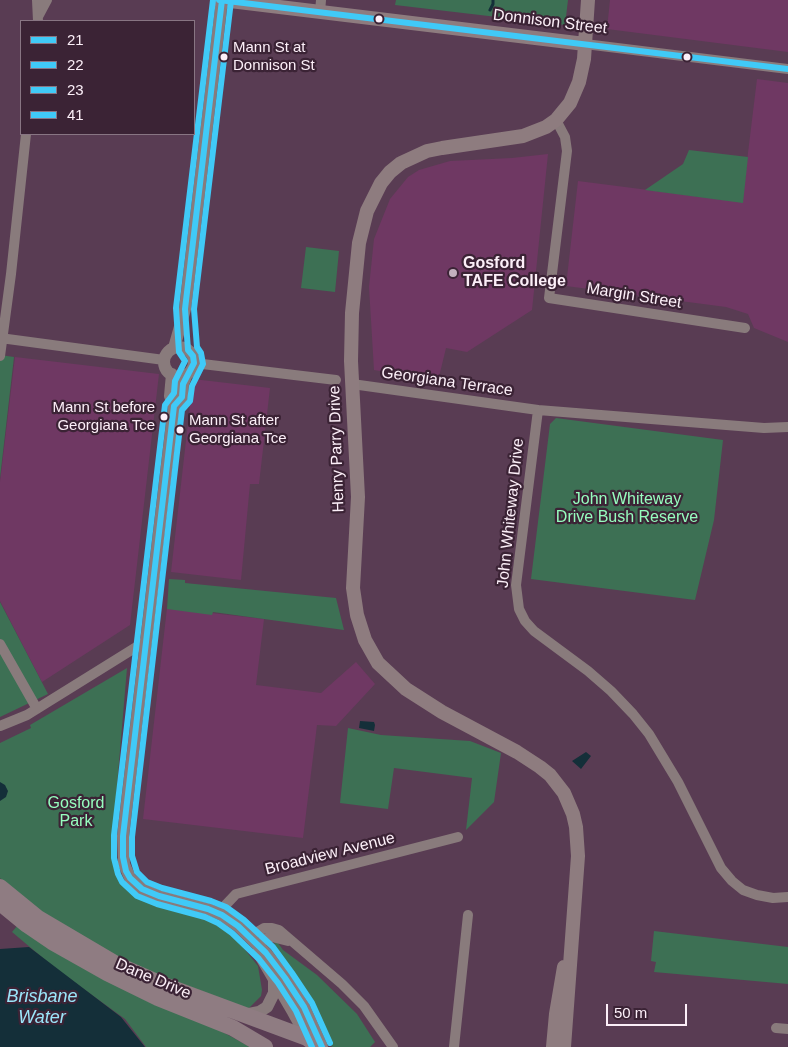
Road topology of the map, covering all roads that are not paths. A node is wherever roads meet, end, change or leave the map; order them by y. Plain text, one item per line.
1 (37, 0) edge
2 (47, 0) edge
3 (221, 0) edge
4 (588, 0) edge
5 (320, 6) edge
6 (38, 18) edge
7 (585, 44) junction
8 (788, 69) edge
9 (556, 120) junction
10 (26, 135) edge
11 (185, 309) junction
12 (745, 328) dead end
13 (1, 338) edge
14 (174, 348) junction
15 (188, 350) junction
16 (0, 356) edge
17 (164, 360) junction
18 (194, 363) junction
19 (172, 374) junction
20 (187, 374) junction
21 (336, 380) dead end
22 (352, 384) junction
23 (174, 406) junction
24 (538, 410) junction
25 (788, 427) edge
26 (146, 641) junction
27 (0, 644) edge
28 (36, 709) junction
29 (0, 726) edge
30 (458, 837) dead end
31 (0, 887) edge
32 (788, 897) edge
33 (0, 903) edge
34 (218, 913) junction
35 (468, 915) dead end
36 (572, 930) junction
37 (253, 942) junction
38 (274, 980) junction
39 (242, 1015) junction
40 (776, 1028) dead end
41 (788, 1029) edge
42 (315, 1045) edge
43 (265, 1047) edge
44 (393, 1047) edge
45 (454, 1047) edge
46 (553, 1047) edge
47 (564, 1047) edge

1 - 6 street
2 - 6 street
3 - 5 main road, Donnison Street
3 - 11 street
4 - 7 main road, Henry Parry Drive
5 - 7 main road, Donnison Street
7 - 8 street, Donnison Street
7 - 9 main road, Henry Parry Drive
9 - 12 street, Margin Street
9 - 22 main road, Henry Parry Drive
10 - 13 street
11 - 14 street
11 - 15 street
13 - 16 street
13 - 17 street
14 - 15 street
14 - 17 street
15 - 18 street
17 - 19 street
18 - 20 street
18 - 21 street
19 - 20 street
19 - 23 street
20 - 23 street
22 - 24 street, Georgiana Terrace
22 - 36 main road, Henry Parry Drive
23 - 26 street
24 - 25 street
24 - 32 street, John Whiteway Drive
26 - 28 street
26 - 34 street
27 - 28 street
28 - 29 street
30 - 34 street, Broadview Avenue
31 - 39 highway, Dane Drive
33 - 43 highway, Dane Drive
34 - 37 street
35 - 45 street
36 - 46 main road, Henry Parry Drive
36 - 47 main road, Henry Parry Drive
37 - 38 street
37 - 42 street
37 - 44 street
38 - 39 street
38 - 42 street
39 - 42 highway, Dane Drive
40 - 41 street

